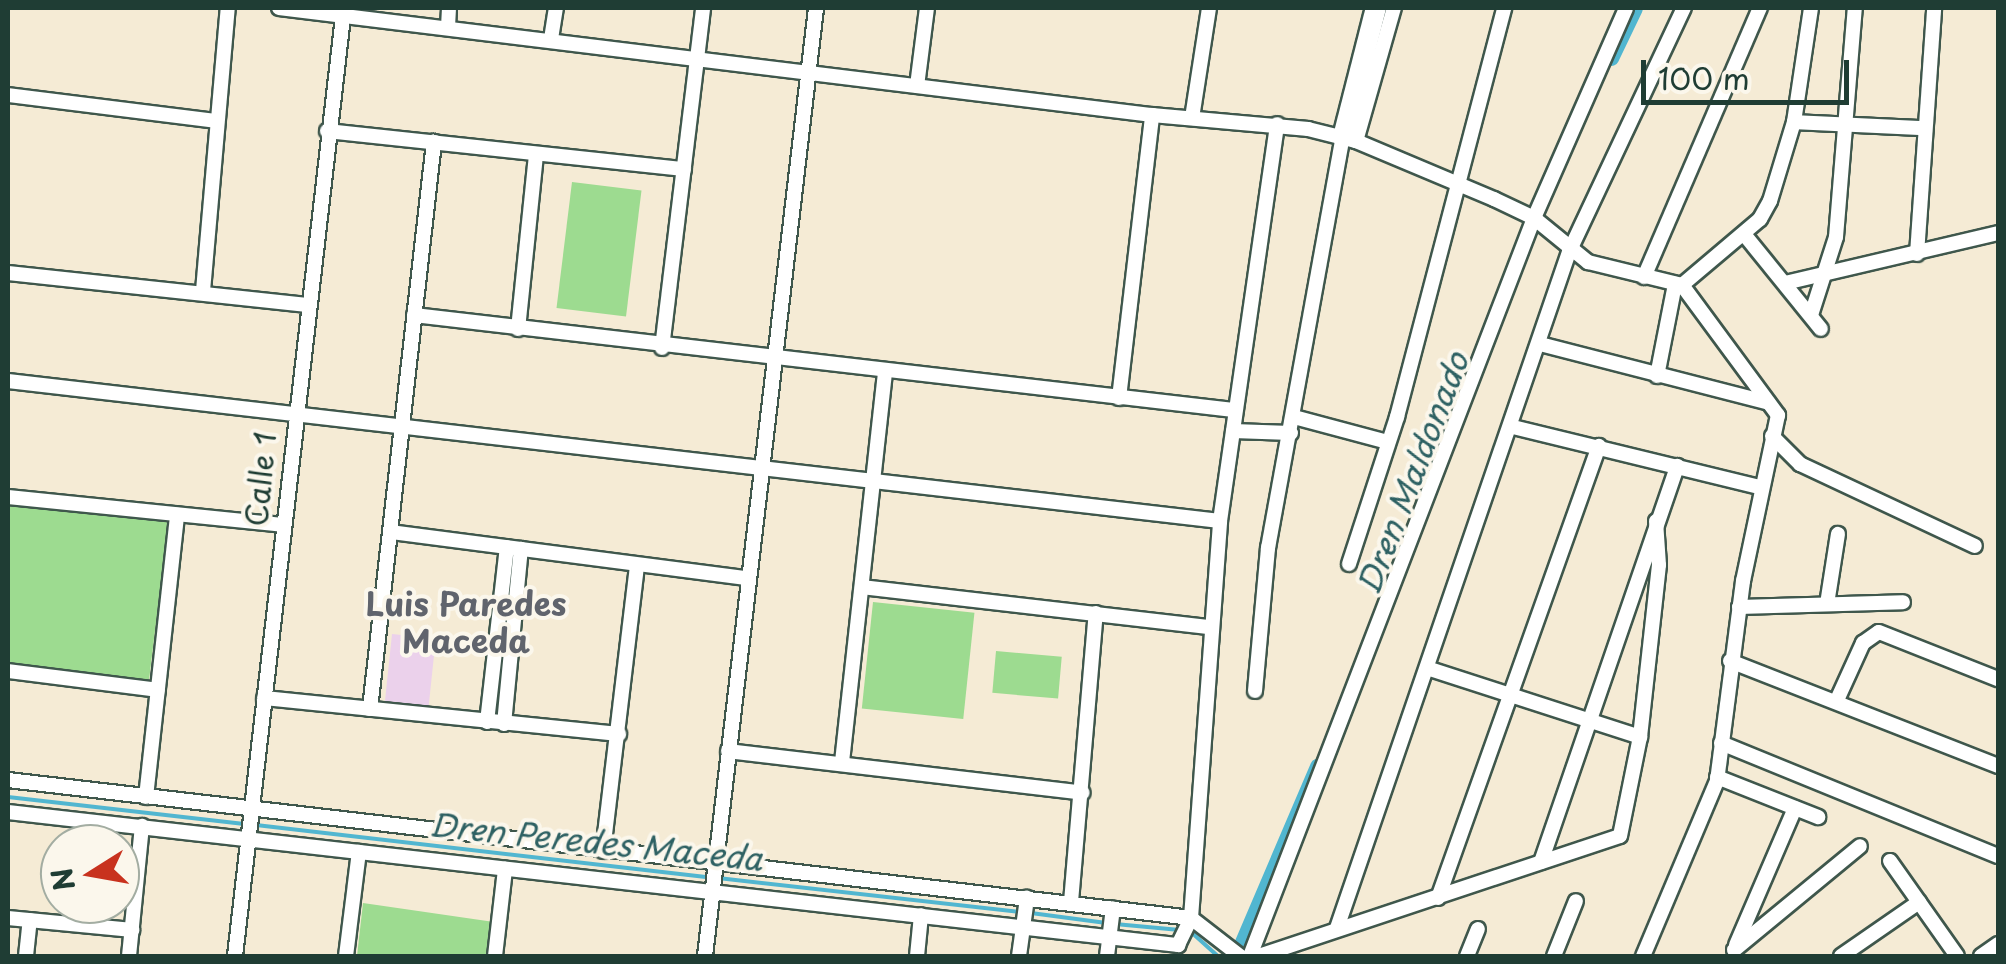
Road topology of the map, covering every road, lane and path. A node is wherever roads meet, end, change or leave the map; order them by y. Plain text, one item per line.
1 (228, 8) edge
2 (279, 8) edge
3 (450, 8) edge
4 (556, 8) edge
5 (703, 8) edge
6 (816, 8) edge
7 (927, 8) edge
8 (1209, 8) edge
9 (1376, 8) edge
10 (1394, 8) edge
11 (1504, 8) edge
12 (1626, 8) edge
13 (1684, 8) edge
14 (1760, 8) edge
15 (1811, 8) edge
16 (1855, 8) edge
17 (1934, 8) edge
18 (343, 11) edge
19 (448, 27) junction
20 (551, 39) junction
21 (697, 57) junction
22 (808, 74) junction
23 (917, 86) junction
24 (8, 94) edge
25 (1152, 116) junction
26 (1192, 118) junction
27 (216, 121) junction
28 (1794, 122) junction
29 (1277, 124) junction
30 (1847, 124) junction
31 (1923, 128) junction
32 (326, 131) junction
33 (1350, 139) junction
34 (434, 142) junction
35 (536, 154) junction
36 (684, 169) junction
37 (1455, 182) junction
38 (1534, 218) junction
39 (1998, 233) edge
40 (1744, 234) junction
41 (1569, 252) junction
42 (1918, 254) junction
43 (8, 274) edge
44 (1827, 274) junction
45 (1644, 278) junction
46 (1785, 284) junction
47 (1678, 285) junction
48 (203, 291) junction
49 (307, 305) junction
50 (414, 315) junction
51 (1810, 315) junction
52 (518, 329) junction
53 (1821, 329) dead end
54 (1540, 344) junction
55 (662, 348) junction
56 (773, 358) junction
57 (885, 370) junction
58 (1656, 376) junction
59 (8, 381) edge
60 (1118, 398) junction
61 (1769, 403) junction
62 (1234, 410) junction
63 (295, 415) junction
64 (1292, 425) junction
65 (401, 426) junction
66 (1514, 427) junction
67 (1233, 432) junction
68 (1772, 436) junction
69 (1387, 442) junction
70 (1599, 446) junction
71 (761, 466) junction
72 (1677, 466) junction
73 (874, 479) junction
74 (1760, 488) junction
75 (8, 497) edge
76 (178, 515) junction
77 (1220, 521) junction
78 (1656, 522) junction
79 (283, 526) junction
80 (391, 532) junction
81 (1838, 534) dead end
82 (1975, 546) dead end
83 (514, 548) junction
84 (1350, 564) dead end
85 (637, 565) junction
86 (747, 578) junction
87 (862, 587) junction
88 (1903, 602) dead end
89 (1827, 604) junction
90 (1739, 607) junction
91 (1096, 614) junction
92 (1210, 627) junction
93 (1730, 661) junction
94 (1430, 669) junction
95 (8, 671) edge
96 (1998, 680) edge
97 (158, 690) junction
98 (1255, 691) dead end
99 (264, 698) junction
100 (1506, 698) junction
101 (1837, 700) junction
102 (370, 709) junction
103 (487, 722) junction
104 (504, 724) junction
105 (1589, 724) junction
106 (619, 734) junction
107 (1640, 737) junction
108 (1722, 743) junction
109 (728, 751) junction
110 (842, 762) junction
111 (1998, 766) edge
112 (1717, 777) junction
113 (8, 780) edge
114 (1083, 793) junction
115 (146, 797) junction
116 (1795, 808) junction
117 (251, 811) junction
118 (8, 812) edge
119 (1818, 817) dead end
120 (142, 826) junction
121 (248, 838) junction
122 (1860, 846) dead end
123 (602, 851) junction
124 (359, 852) junction
125 (1998, 856) edge
126 (1890, 860) dead end
127 (1541, 862) junction
128 (715, 864) junction
129 (505, 869) junction
130 (712, 892) junction
131 (1027, 898) junction
132 (1438, 898) junction
133 (1576, 901) dead end
134 (1071, 902) junction
135 (1919, 902) junction
136 (1114, 908) junction
137 (921, 916) junction
138 (8, 918) edge
139 (1191, 918) junction
140 (30, 920) junction
141 (1023, 928) junction
142 (1337, 928) junction
143 (1478, 929) dead end
144 (132, 930) junction
145 (1110, 938) junction
146 (1998, 944) edge
147 (1163, 950) edge
148 (1732, 953) edge
149 (26, 956) edge
150 (129, 956) edge
151 (235, 956) edge
152 (346, 956) edge
153 (495, 956) edge
154 (705, 956) edge
155 (917, 956) edge
156 (1019, 956) edge
157 (1107, 956) edge
158 (1240, 956) edge
159 (1250, 956) edge
160 (1259, 956) edge
161 (1467, 956) edge
162 (1554, 956) edge
163 (1643, 956) edge
164 (1841, 956) edge
165 (1957, 956) edge
166 (1981, 956) edge

1 - 27 street
2 - 18 street
3 - 19 street
4 - 20 street
5 - 21 street
6 - 22 street
7 - 23 street
8 - 26 street
9 - 33 street
10 - 33 street
11 - 37 street
12 - 38 street
13 - 41 street
14 - 45 street
15 - 28 street
16 - 30 street
17 - 31 street
18 - 19 street
18 - 32 street, Calle 1
19 - 20 street
20 - 21 street
21 - 22 street
21 - 36 street
22 - 23 street
22 - 56 street
23 - 25 street
24 - 27 street
25 - 26 street
25 - 60 street
26 - 29 street
27 - 48 street
28 - 30 street
28 - 40 street
29 - 33 street
29 - 62 street
30 - 31 street
30 - 44 street
31 - 42 street
32 - 34 street
32 - 49 street, Calle 1
33 - 37 street
33 - 64 street
34 - 35 street
34 - 50 street
35 - 36 street
35 - 52 street
36 - 55 street
37 - 38 street
37 - 69 street
38 - 41 street
38 - 159 street
39 - 42 street
40 - 46 street
40 - 47 street
41 - 45 street
41 - 54 street
42 - 44 street
43 - 48 street
44 - 46 street
44 - 51 street
45 - 47 street
46 - 51 street
47 - 58 street
47 - 61 street
48 - 49 street
49 - 63 street, Calle 1
50 - 52 street
50 - 65 street
51 - 53 street
52 - 55 street
54 - 58 street
54 - 66 street
55 - 56 street
56 - 57 street
56 - 71 street
57 - 60 street
57 - 73 street
58 - 61 street
59 - 63 street
60 - 62 street
61 - 68 street
62 - 67 street
63 - 65 street
63 - 79 street, Calle 1
64 - 67 street
64 - 69 street
64 - 98 street
65 - 71 street
65 - 80 street
66 - 70 street
66 - 94 street
67 - 77 street
68 - 74 street
68 - 82 street
69 - 84 street
70 - 72 street
70 - 100 street
71 - 73 street
71 - 86 street
72 - 74 street
72 - 78 street
73 - 77 street
73 - 87 street
74 - 90 street
75 - 76 street
76 - 79 street
76 - 97 street
77 - 92 street
78 - 105 street
78 - 107 street
79 - 99 street, Calle 1
80 - 83 street
80 - 102 street
81 - 89 street
83 - 85 street
83 - 103 street
83 - 104 street
85 - 86 street
85 - 106 street
86 - 109 street
87 - 91 street
87 - 110 street
88 - 89 street
89 - 90 street
90 - 93 street
91 - 92 street
91 - 114 street
92 - 139 street
93 - 101 street
93 - 108 street
94 - 100 street
94 - 142 street
95 - 97 street
96 - 101 street
97 - 115 street
99 - 102 street
99 - 117 street, Calle 1
100 - 105 street
100 - 132 street
101 - 111 street
102 - 103 street
103 - 104 street
104 - 106 street
105 - 107 street
105 - 127 street
106 - 123 street
107 - 127 street
108 - 112 street
108 - 125 street
109 - 110 street
109 - 128 street
110 - 114 street
112 - 116 street
112 - 163 street
113 - 115 street
114 - 134 street
115 - 117 street
116 - 119 street
116 - 148 street
117 - 121 street, Calle 1
117 - 123 street
118 - 120 street
120 - 121 street
120 - 144 street
121 - 124 street
121 - 151 street, Calle 1
122 - 148 street
123 - 128 street
124 - 129 street
124 - 152 street
126 - 135 street
127 - 132 street
128 - 130 street
128 - 131 street
129 - 130 street
129 - 153 street
130 - 137 street
130 - 154 street
131 - 134 street
131 - 141 street
132 - 142 street
133 - 162 street
134 - 136 street
135 - 164 street
135 - 165 street
136 - 139 street
136 - 145 street
137 - 141 street
137 - 155 street
138 - 140 street
139 - 147 street
139 - 158 street
140 - 144 street
140 - 149 street
141 - 145 street
141 - 156 street
142 - 160 street
143 - 161 street
144 - 150 street
145 - 147 street
145 - 157 street
146 - 166 street

